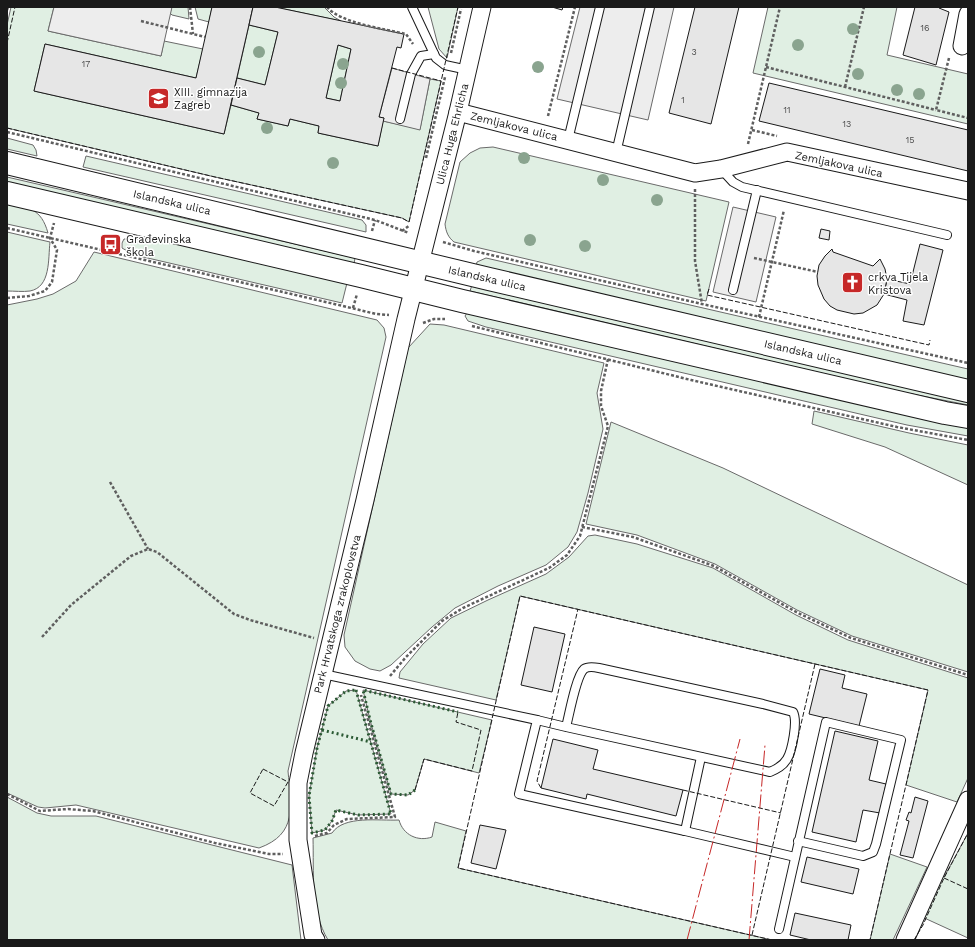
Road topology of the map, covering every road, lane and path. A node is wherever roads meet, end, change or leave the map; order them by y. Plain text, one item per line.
1 (8, 7) edge
2 (190, 7) edge
3 (327, 7) edge
4 (412, 7) edge
5 (462, 7) edge
6 (482, 7) edge
7 (575, 7) edge
8 (600, 7) edge
9 (650, 7) edge
10 (780, 7) edge
11 (864, 7) edge
12 (7, 10) edge
13 (968, 14) edge
14 (141, 21) dead end
15 (193, 34) junction
16 (206, 37) dead end
17 (956, 50) joint
18 (434, 54) junction
19 (421, 56) junction
20 (448, 65) junction
21 (766, 67) junction
22 (468, 70) junction
23 (845, 87) junction
24 (936, 110) junction
25 (458, 112) junction
26 (968, 118) edge
27 (400, 119) dead end
28 (548, 119) dead end
29 (7, 132) edge
30 (568, 140) junction
31 (747, 148) dead end
32 (616, 153) junction
33 (7, 163) edge
34 (425, 164) dead end
35 (721, 169) junction
36 (695, 185) dead end
37 (757, 190) junction
38 (968, 191) edge
39 (7, 193) edge
40 (787, 197) junction
41 (375, 220) junction
42 (54, 223) dead end
43 (411, 225) dead end
44 (7, 228) edge
45 (402, 232) junction
46 (407, 233) dead end
47 (371, 234) dead end
48 (947, 235) dead end
49 (50, 238) junction
50 (441, 241) dead end
51 (741, 255) junction
52 (421, 262) junction
53 (772, 262) junction
54 (818, 272) dead end
55 (414, 290) junction
56 (733, 290) dead end
57 (357, 291) dead end
58 (7, 298) edge
59 (702, 304) junction
60 (353, 308) junction
61 (385, 314) dead end
62 (759, 316) junction
63 (451, 320) dead end
64 (424, 323) dead end
65 (465, 324) dead end
66 (608, 359) junction
67 (968, 363) edge
68 (968, 391) edge
69 (968, 417) edge
70 (968, 440) edge
71 (110, 482) dead end
72 (582, 527) junction
73 (148, 549) junction
74 (42, 637) dead end
75 (321, 639) dead end
76 (323, 674) junction
77 (968, 675) edge
78 (358, 681) junction
79 (381, 687) junction
80 (537, 720) junction
81 (566, 727) junction
82 (701, 757) junction
83 (7, 794) edge
84 (968, 800) edge
85 (685, 831) junction
86 (798, 841) junction
87 (299, 847) junction
88 (794, 857) junction
89 (779, 929) dead end
90 (316, 940) edge
91 (905, 940) edge

1 - 12 path
2 - 15 path
3 - 19 path
4 - 18 lane
5 - 20 path
6 - 22 street, Ulica Huga Ehrlicha
7 - 28 path
8 - 30 lane
9 - 32 lane
10 - 21 path
11 - 23 path
13 - 17 street
14 - 15 path
15 - 16 path
17 - 24 path
18 - 19 lane
18 - 20 lane
19 - 27 lane
20 - 22 lane
20 - 34 path
21 - 23 path
21 - 31 path
22 - 25 street, Ulica Huga Ehrlicha
23 - 24 path
24 - 26 path
25 - 30 street, Zemljakova ulica
25 - 52 street, Ulica Huga Ehrlicha
29 - 41 path
30 - 32 street, Zemljakova ulica
32 - 35 street, Zemljakova ulica
33 - 52 street, Islandska ulica
35 - 37 lane
35 - 38 street, Zemljakova ulica
36 - 59 path
37 - 40 lane
37 - 51 lane
39 - 55 street
40 - 48 lane
40 - 53 path
41 - 45 path
41 - 47 path
42 - 49 path
43 - 45 path
44 - 49 path
45 - 46 path
49 - 58 path
49 - 60 path
50 - 59 path
51 - 53 path
51 - 56 lane
52 - 55 street, Ulica Huga Ehrlicha
52 - 68 street, Islandska ulica
53 - 54 path
53 - 62 path
55 - 69 street
55 - 76 street, Park Hrvatskoga zrakoplovstva
57 - 60 path
59 - 62 path
60 - 61 path
62 - 67 path
63 - 64 path
65 - 66 path
66 - 70 path
66 - 72 path
71 - 73 path
72 - 77 path
72 - 79 path
73 - 74 path
73 - 75 path
76 - 78 lane
76 - 87 street, Park Hrvatskoga zrakoplovstva
78 - 79 lane
78 - 87 path
79 - 80 lane
80 - 81 lane
80 - 85 lane
81 - 82 lane
81 - 82 lane
82 - 85 lane
83 - 87 path
84 - 91 street
85 - 88 lane
86 - 86 lane
86 - 88 lane
87 - 90 street, Park Hrvatskoga zrakoplovstva
88 - 89 lane

